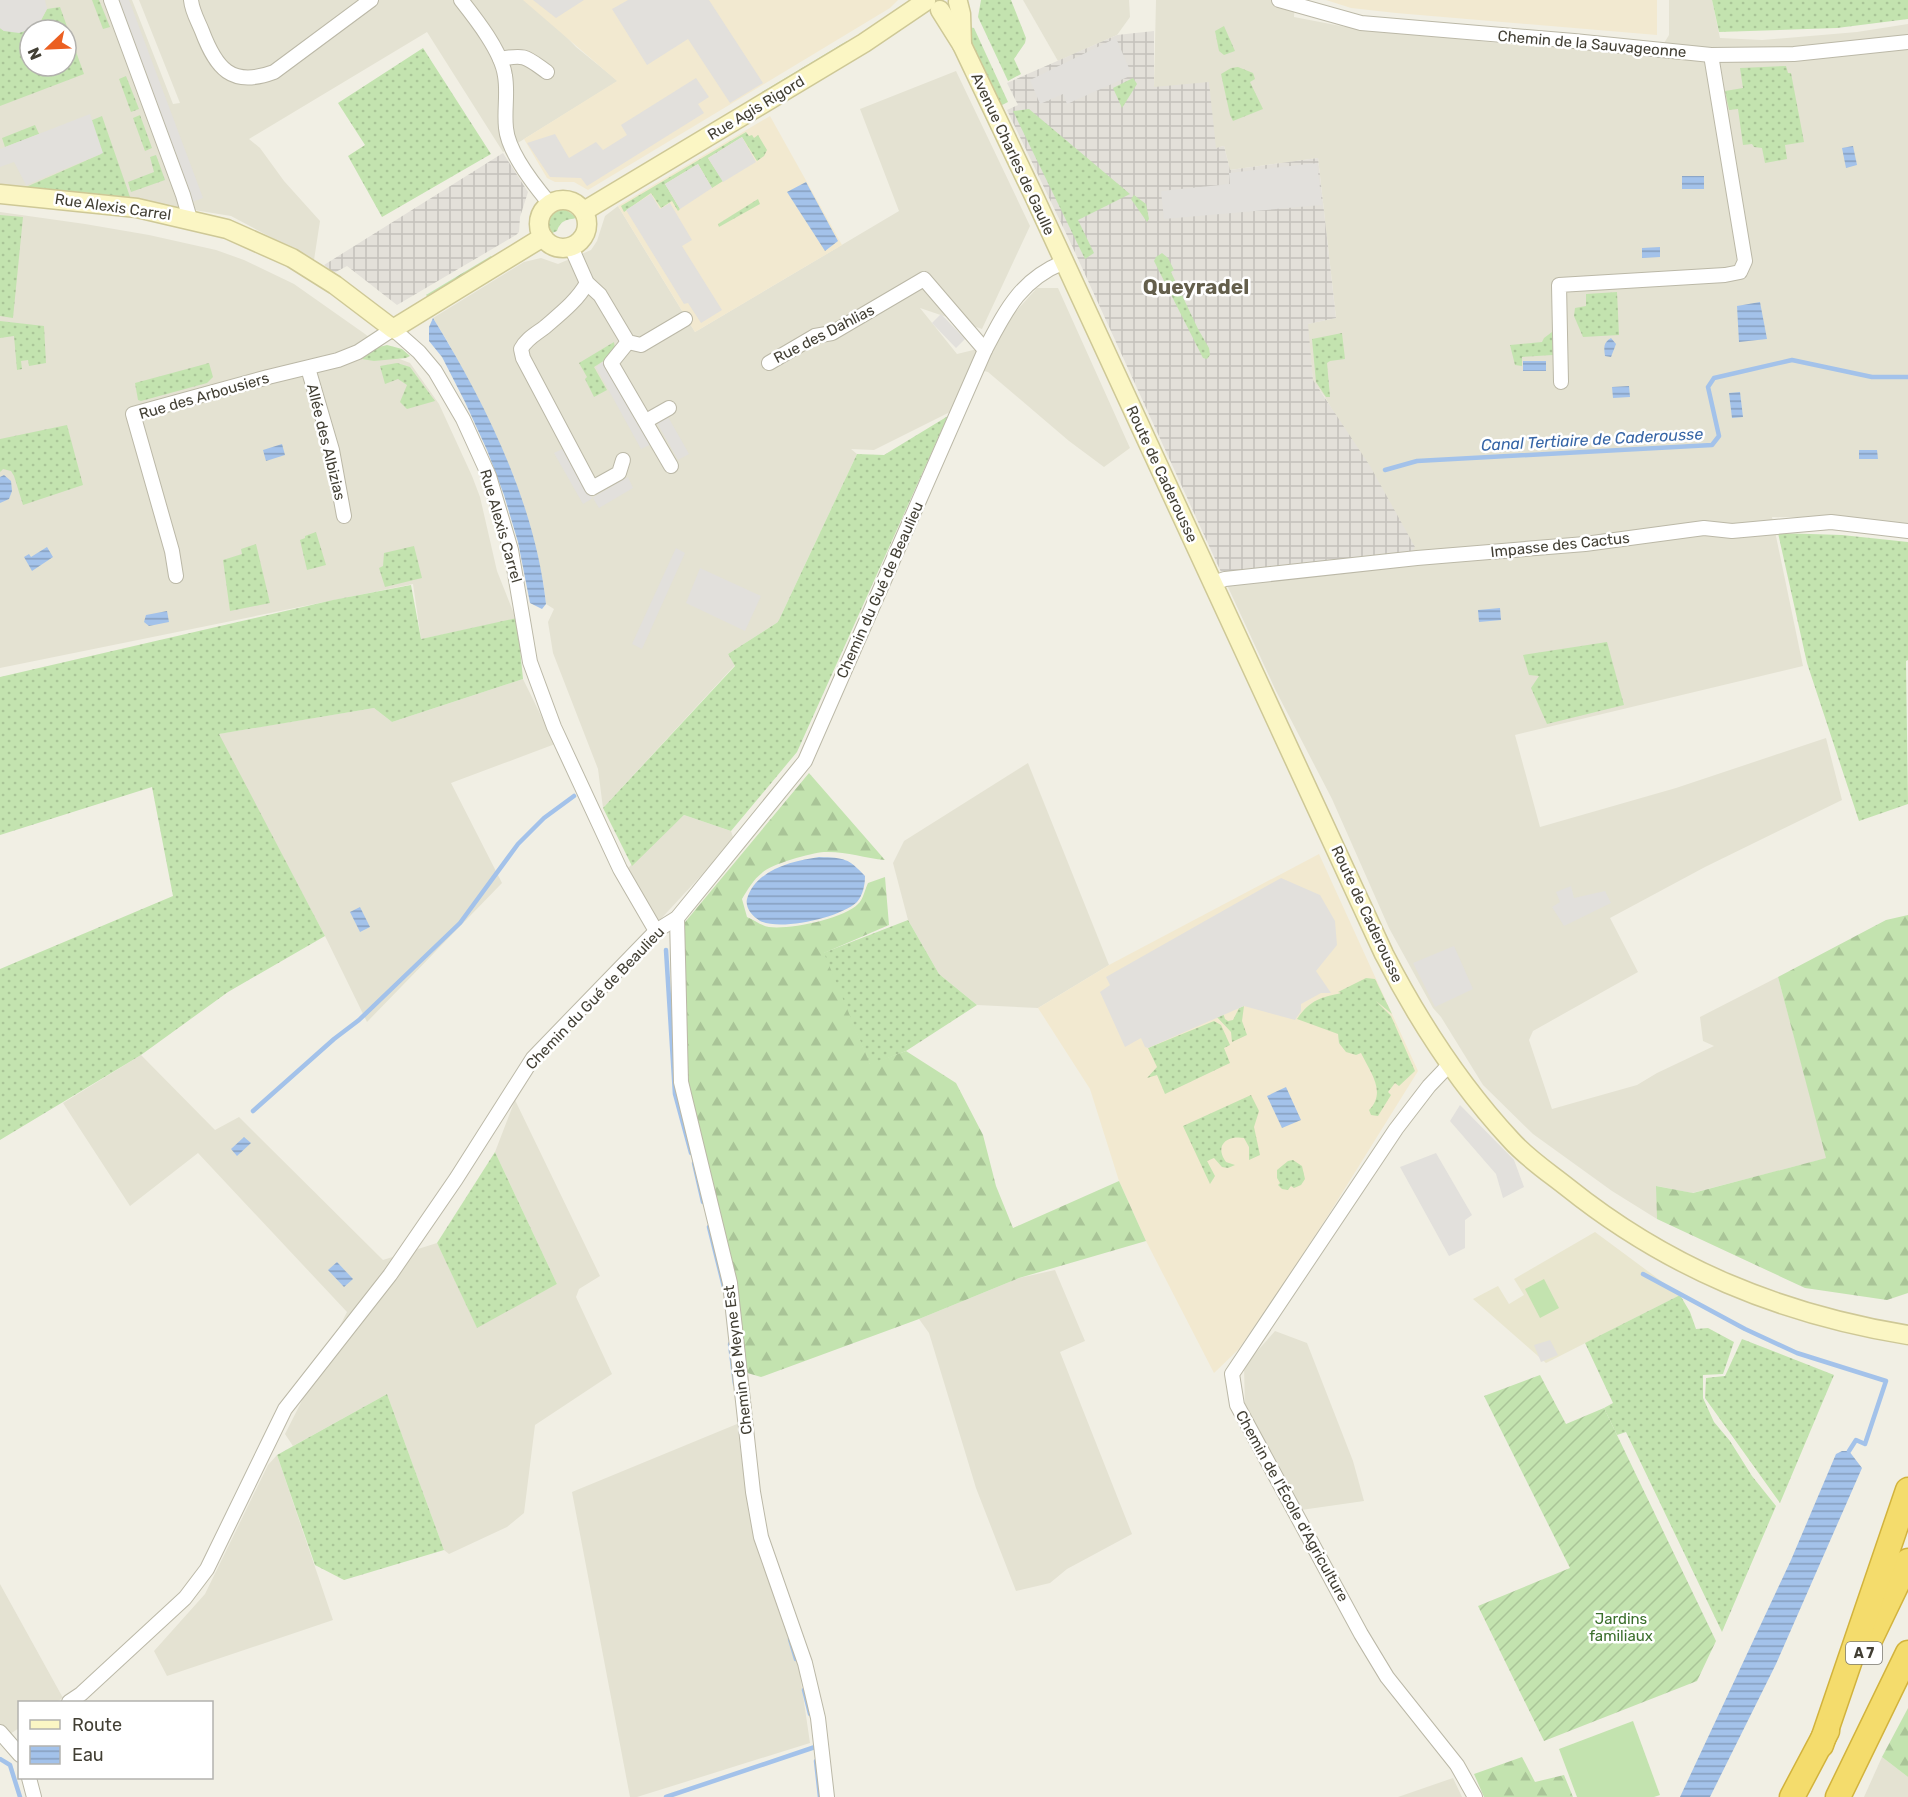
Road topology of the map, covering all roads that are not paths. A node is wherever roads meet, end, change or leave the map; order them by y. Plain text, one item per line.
1 (111, 0) edge
2 (191, 0) edge
3 (371, 0) edge
4 (461, 0) edge
5 (1279, 0) edge
6 (959, 1) edge
7 (931, 4) edge
8 (1908, 42) edge
9 (962, 45) junction
10 (1711, 55) junction
11 (500, 59) junction
12 (547, 72) dead end
13 (0, 194) edge
14 (549, 204) junction
15 (584, 211) junction
16 (190, 219) junction
17 (543, 237) junction
18 (571, 246) junction
19 (1064, 262) junction
20 (587, 283) junction
21 (686, 319) dead end
22 (393, 329) junction
23 (628, 342) junction
24 (985, 350) junction
25 (769, 363) dead end
26 (308, 368) junction
27 (1561, 382) dead end
28 (669, 408) dead end
29 (646, 421) junction
30 (623, 460) dead end
31 (671, 466) dead end
32 (344, 516) dead end
33 (1908, 531) edge
34 (176, 576) dead end
35 (1213, 583) junction
36 (677, 918) junction
37 (656, 931) junction
38 (1449, 1065) junction
39 (1908, 1335) edge
40 (1908, 1490) edge
41 (1908, 1561) edge
42 (1908, 1653) edge
43 (70, 1701) edge
44 (0, 1732) edge
45 (9, 1743) edge
46 (1821, 1745) junction
47 (29, 1779) edge
48 (34, 1797) edge
49 (827, 1797) edge
50 (1475, 1797) edge
51 (1792, 1797) edge
52 (1838, 1797) edge

1 - 16 street
2 - 3 street
4 - 11 street
5 - 10 street, Chemin de la Sauvageonne
6 - 7 main road, Avenue Charles de Gaulle
6 - 9 main road, Avenue Charles de Gaulle
7 - 9 main road, Avenue Charles de Gaulle
7 - 15 main road, Rue Agis Rigord
8 - 10 street, Chemin de la Sauvageonne
9 - 19 main road, Avenue Charles de Gaulle
10 - 27 street
11 - 12 street
11 - 14 street
13 - 16 main road, Rue Alexis Carrel
14 - 15 main road
14 - 17 main road
15 - 18 main road
16 - 22 main road, Rue Alexis Carrel
17 - 18 main road
17 - 22 main road
18 - 20 street
19 - 24 street, Chemin du Gué de Beaulieu
19 - 35 main road, Route de Caderousse
20 - 23 street
20 - 30 street
21 - 23 street
22 - 26 street, Rue des Arbousiers
22 - 37 street, Rue Alexis Carrel
23 - 29 street
24 - 25 street, Rue des Dahlias
24 - 36 street, Chemin du Gué de Beaulieu
26 - 32 street, Allée des Albizias
26 - 34 street, Rue des Arbousiers
28 - 29 street
29 - 31 street
33 - 35 street, Impasse des Cactus
35 - 38 main road, Route de Caderousse
36 - 37 street, Chemin du Gué de Beaulieu
36 - 49 street, Chemin de Meyne Est
37 - 43 street, Chemin du Gué de Beaulieu
38 - 39 main road, Route de Caderousse
38 - 50 street, Chemin de l'École d'Agriculture
40 - 46 highway
41 - 46 highway, A 7
42 - 52 highway, A 7
44 - 45 street
46 - 51 highway, A 7
47 - 48 street

